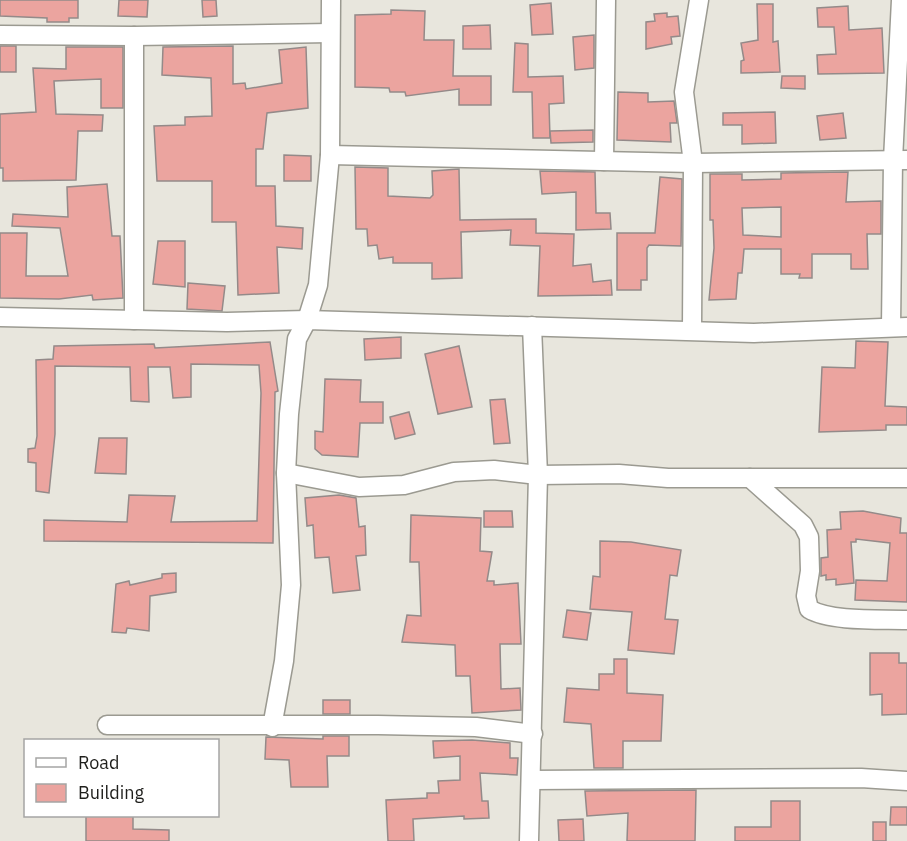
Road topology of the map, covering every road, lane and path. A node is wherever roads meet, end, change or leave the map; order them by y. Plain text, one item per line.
1 (331, 0) edge
2 (606, 0) edge
3 (699, 0) edge
4 (901, 0) edge
5 (330, 33) junction
6 (0, 35) edge
7 (134, 36) junction
8 (330, 155) junction
9 (900, 160) edge
10 (604, 161) junction
11 (693, 163) junction
12 (0, 317) edge
13 (134, 320) junction
14 (307, 320) junction
15 (532, 326) junction
16 (899, 327) edge
17 (692, 329) junction
18 (286, 473) junction
19 (538, 475) junction
20 (750, 478) junction
21 (907, 478) edge
22 (907, 620) edge
23 (107, 725) dead end
24 (272, 727) junction
25 (533, 734) junction
26 (531, 780) junction
27 (907, 781) edge
28 (529, 841) edge

1 - 5 street
2 - 10 street
3 - 11 street
4 - 9 street
5 - 7 street
5 - 8 street
6 - 7 street
7 - 13 street
8 - 10 street
8 - 14 street
9 - 11 street
9 - 16 street
10 - 11 street
11 - 17 street
12 - 13 street
13 - 14 street
14 - 15 street
14 - 18 street
15 - 17 street
15 - 19 street
16 - 17 street
18 - 19 street
18 - 24 street
19 - 20 street
19 - 25 street
20 - 21 street
20 - 22 street
23 - 24 street
24 - 25 street
25 - 26 street
26 - 27 street
26 - 28 street

